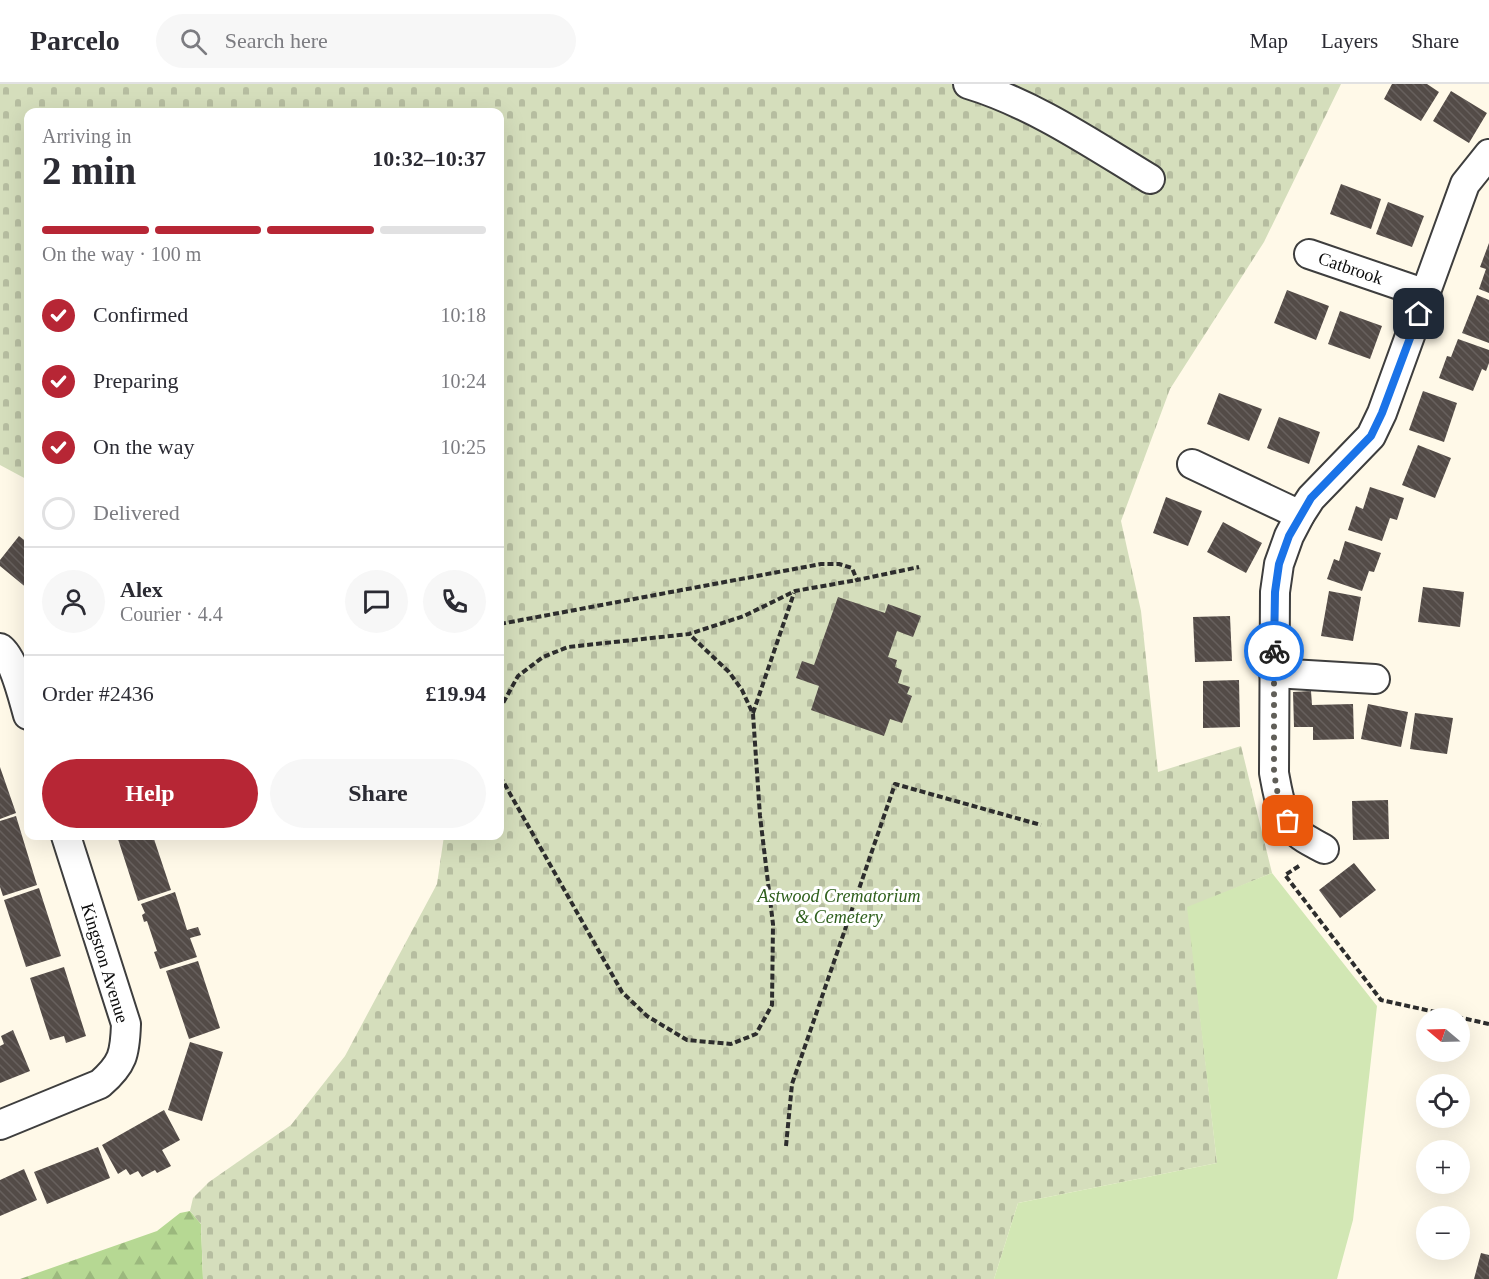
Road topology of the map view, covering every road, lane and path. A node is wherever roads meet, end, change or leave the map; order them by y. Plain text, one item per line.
1 (968, 84) edge
2 (1489, 154) edge
3 (1150, 179) dead end
4 (1309, 254) dead end
5 (1426, 294) junction
6 (1192, 464) dead end
7 (1300, 515) junction
8 (919, 567) dead end
9 (857, 580) junction
10 (795, 591) junction
11 (504, 623) edge
12 (689, 634) junction
13 (0, 648) edge
14 (1274, 673) junction
15 (1375, 679) dead end
16 (504, 701) edge
17 (24, 702) edge
18 (753, 714) junction
19 (504, 783) edge
20 (1041, 825) dead end
21 (67, 840) edge
22 (1324, 849) joint
23 (1489, 1024) edge
24 (0, 1125) edge
25 (786, 1146) dead end

1 - 3 street
2 - 5 street
4 - 5 street, Catbrook
5 - 7 street
6 - 7 street
7 - 14 street
8 - 9 path
9 - 10 path
9 - 11 path
10 - 12 path
10 - 18 path
12 - 16 path
12 - 18 path
13 - 17 street
14 - 15 street
14 - 22 street
18 - 19 path
20 - 25 path
21 - 24 street, Kingston Avenue
22 - 23 path

